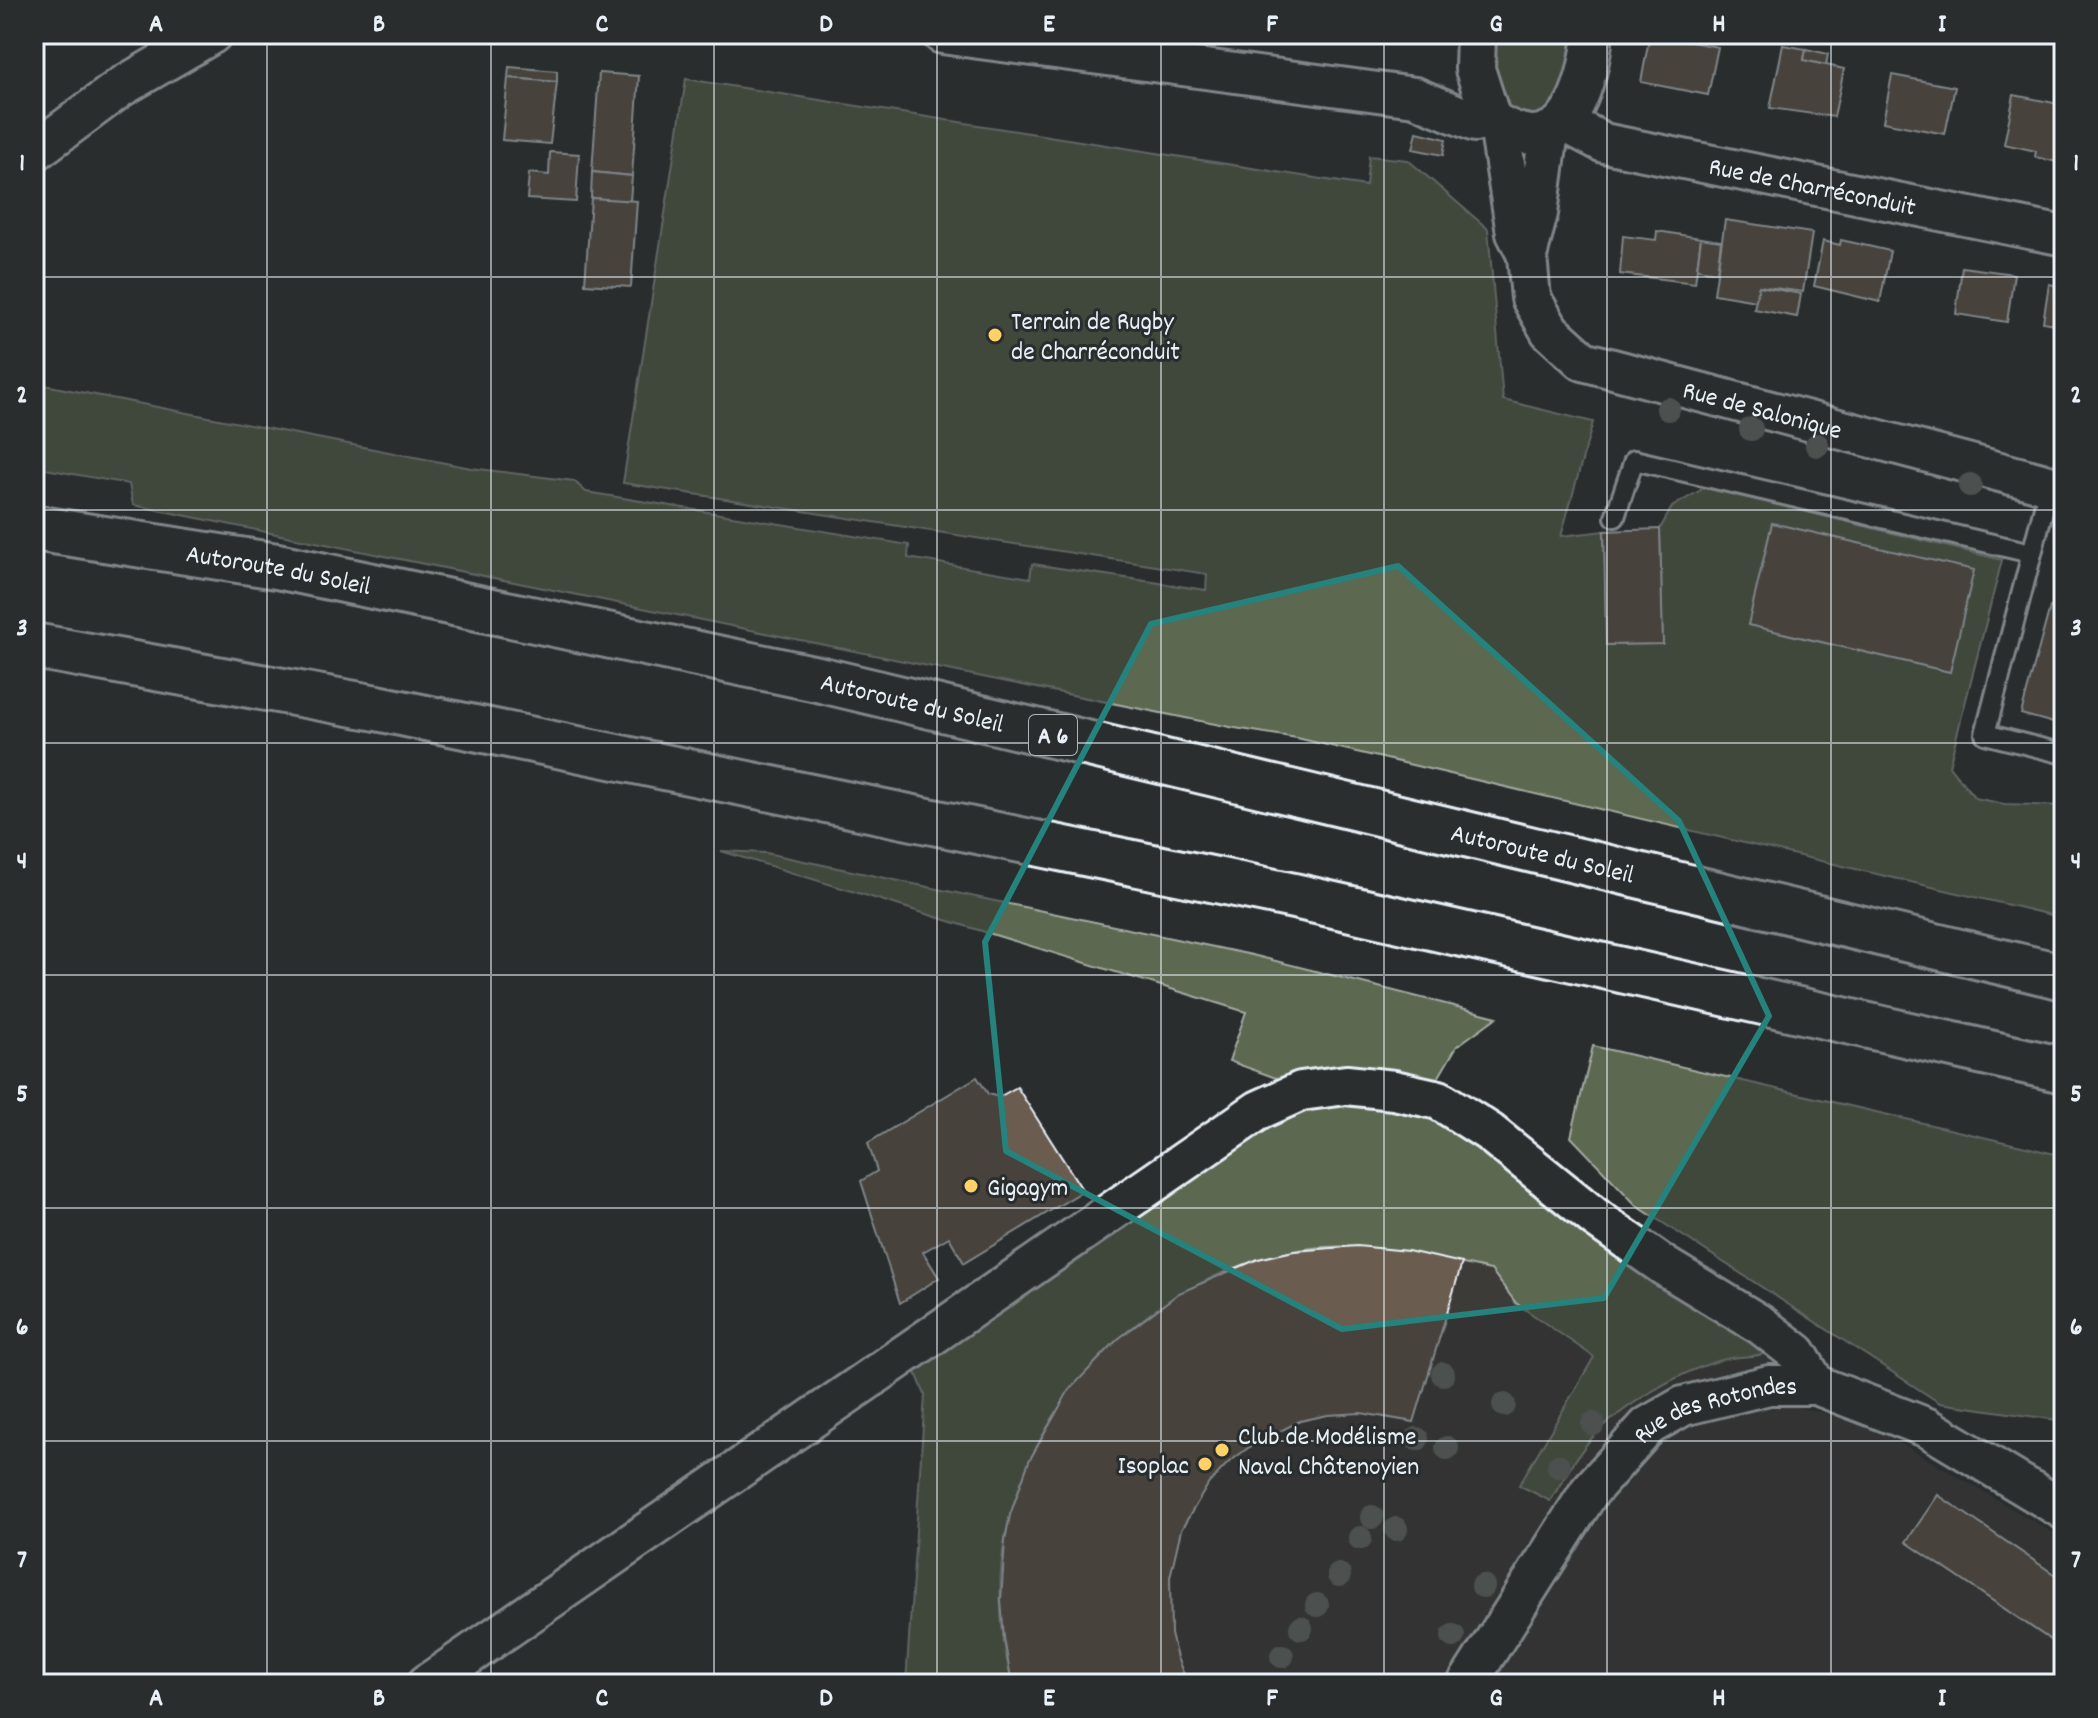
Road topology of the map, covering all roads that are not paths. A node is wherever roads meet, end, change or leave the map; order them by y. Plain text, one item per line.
1 (212, 34) edge
2 (942, 34) edge
3 (1593, 34) edge
4 (1475, 43) edge
5 (1415, 97) junction
6 (1495, 122) junction
7 (1557, 126) junction
8 (34, 152) edge
9 (2064, 236) edge
10 (1527, 256) junction
11 (2057, 486) edge
12 (1615, 517) dead end
13 (34, 528) edge
14 (2031, 553) junction
15 (34, 646) edge
16 (2064, 754) edge
17 (2064, 977) edge
18 (2064, 1070) edge
19 (1816, 1385) junction
20 (2064, 1510) edge
21 (427, 1684) edge
22 (1468, 1684) edge

1 - 8 street
2 - 5 street
3 - 7 street, Rue de Salonique
4 - 5 street
4 - 6 street, Rue de Salonique
5 - 6 street
6 - 7 street
6 - 10 street, Rue de Salonique
7 - 9 street, Rue de Charréconduit
7 - 10 street, Rue de Salonique
10 - 11 street, Rue de Salonique
11 - 14 lane
12 - 14 lane
13 - 17 highway, Autoroute du Soleil / A 6
14 - 16 lane
15 - 18 highway
19 - 20 street, Rue des Rotondes
19 - 21 street
19 - 22 street, Rue des Rotondes

